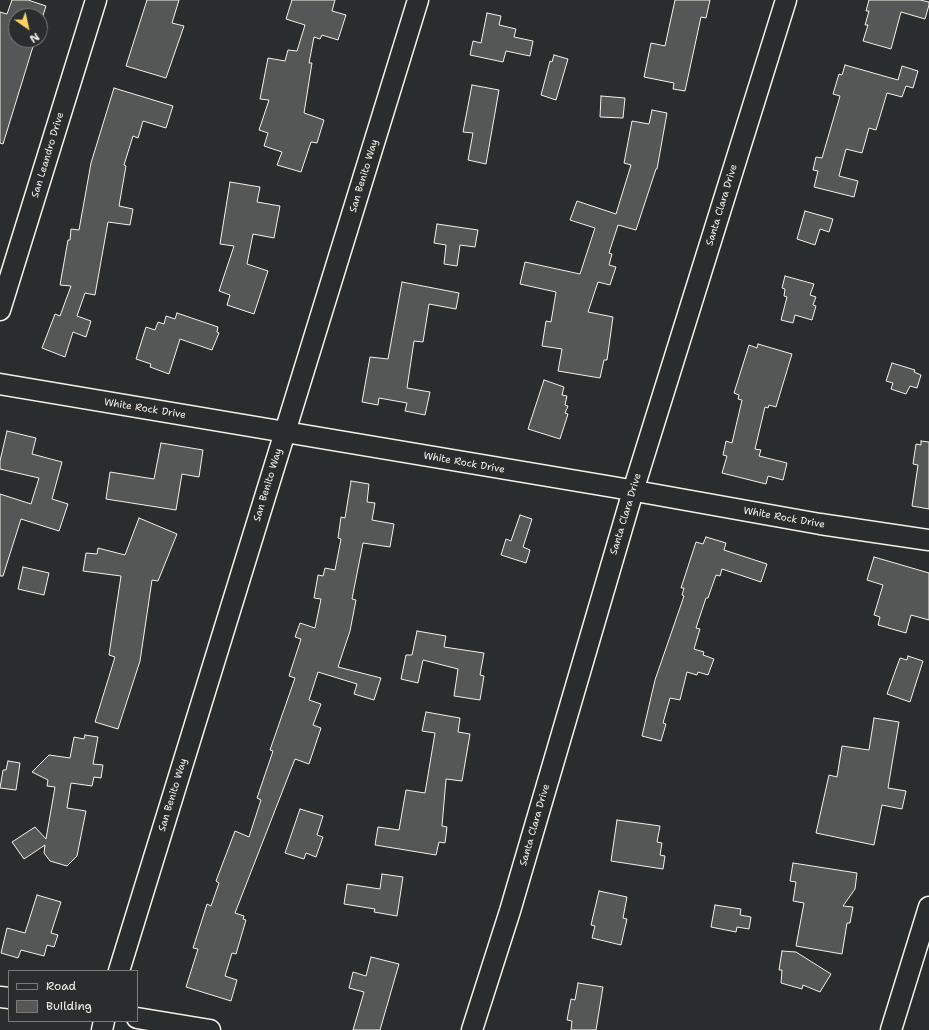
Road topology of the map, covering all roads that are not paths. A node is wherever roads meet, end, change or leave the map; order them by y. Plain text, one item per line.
1 (96, 0) edge
2 (418, 0) edge
3 (786, 0) edge
4 (0, 310) edge
5 (0, 384) edge
6 (285, 432) junction
7 (633, 491) junction
8 (929, 540) edge
9 (929, 907) edge
10 (119, 970) edge
11 (138, 1018) edge
12 (210, 1030) edge
13 (472, 1030) edge
14 (891, 1030) edge

1 - 4 street, San Leandro Drive
2 - 6 street, San Benito Way
3 - 7 street, Santa Clara Drive
5 - 6 street, White Rock Drive
6 - 7 street, White Rock Drive
6 - 10 street, San Benito Way
7 - 8 street, White Rock Drive
7 - 13 street, Santa Clara Drive
9 - 14 street
11 - 12 street

